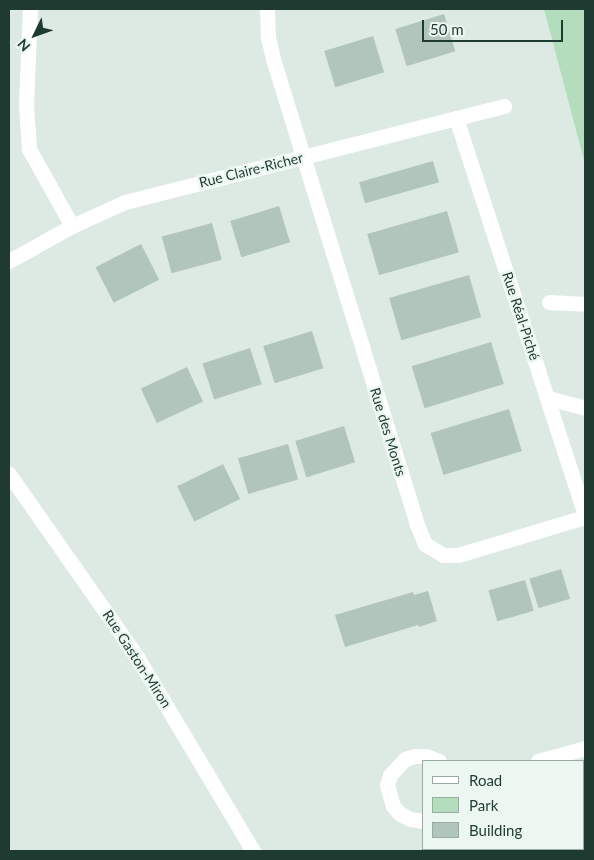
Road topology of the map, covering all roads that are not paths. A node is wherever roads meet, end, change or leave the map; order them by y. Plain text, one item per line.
1 (30, 9) edge
2 (267, 9) edge
3 (504, 106) dead end
4 (456, 118) junction
5 (304, 157) junction
6 (72, 226) junction
7 (9, 261) edge
8 (549, 302) dead end
9 (585, 304) edge
10 (548, 398) junction
11 (585, 408) edge
12 (9, 474) edge
13 (585, 514) edge
14 (585, 517) edge
15 (585, 748) edge
16 (436, 760) edge
17 (542, 760) edge
18 (422, 821) edge
19 (253, 851) edge

1 - 6 street
2 - 5 street, Rue des Monts
3 - 4 street, Rue Claire-Richer
4 - 5 street, Rue Claire-Richer
4 - 10 street, Rue Réal-Piché
5 - 6 street, Rue Claire-Richer
5 - 14 street, Rue des Monts
6 - 7 street, Rue Claire-Richer
8 - 9 street
10 - 11 street
10 - 13 street, Rue Réal-Piché
12 - 19 street, Rue Gaston-Miron
15 - 17 street
16 - 18 street

